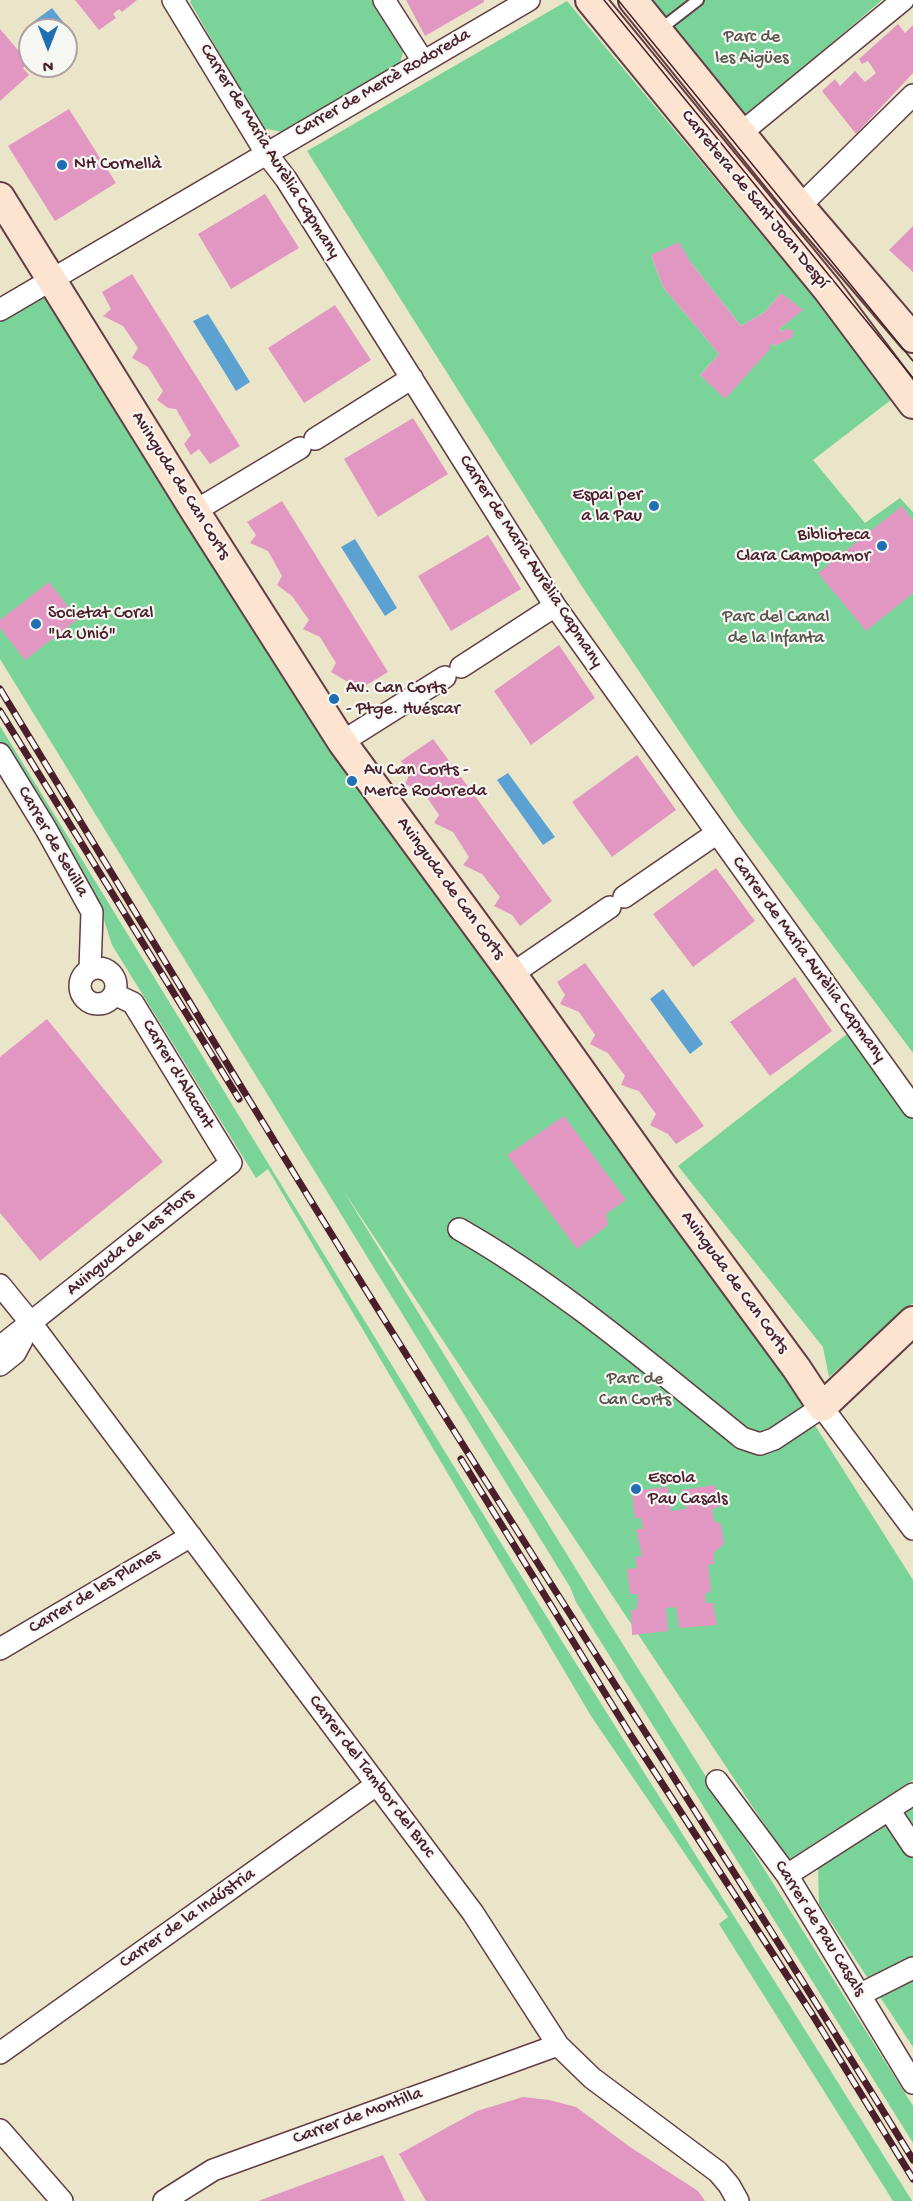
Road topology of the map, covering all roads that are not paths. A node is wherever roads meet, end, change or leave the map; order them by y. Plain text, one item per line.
1 (384, 0) edge
2 (528, 0) edge
3 (590, 0) edge
4 (633, 0) edge
5 (698, 0) edge
6 (903, 0) edge
7 (176, 1) edge
8 (658, 31) junction
9 (423, 61) junction
10 (913, 94) edge
11 (741, 133) junction
12 (266, 153) junction
13 (0, 197) edge
14 (800, 207) junction
15 (52, 279) junction
16 (0, 310) edge
17 (909, 323) edge
18 (412, 378) junction
19 (913, 404) edge
20 (195, 512) junction
21 (555, 606) junction
22 (342, 742) junction
23 (0, 754) edge
24 (717, 833) junction
25 (90, 969) junction
26 (513, 974) junction
27 (116, 995) junction
28 (913, 1107) edge
29 (231, 1163) joint
30 (459, 1228) dead end
31 (0, 1285) edge
32 (913, 1321) edge
33 (31, 1323) junction
34 (0, 1347) edge
35 (0, 1365) edge
36 (822, 1407) junction
37 (913, 1529) edge
38 (191, 1536) junction
39 (0, 1649) edge
40 (717, 1781) dead end
41 (376, 1785) junction
42 (913, 1794) edge
43 (889, 1810) junction
44 (913, 1846) edge
45 (788, 1875) junction
46 (913, 1968) edge
47 (867, 1991) dead end
48 (558, 2045) junction
49 (0, 2053) edge
50 (913, 2083) edge
51 (0, 2130) edge
52 (62, 2201) edge
53 (164, 2201) edge
54 (738, 2201) edge

1 - 9 street
2 - 9 street, Carrer de Mercè Rodoreda
3 - 19 street, Carretera de Sant Joan Despí
4 - 8 street, Carretera de Sant Joan Despí
5 - 8 lane
6 - 11 street
7 - 12 street, Carrer de Maria Aurèlia Capmany
8 - 11 street, Carretera de Sant Joan Despí
9 - 12 street, Carrer de Mercè Rodoreda
10 - 14 street
11 - 14 street, Carretera de Sant Joan Despí
12 - 15 street, Carrer de Mercè Rodoreda
12 - 18 street, Carrer de Maria Aurèlia Capmany
13 - 15 street, Avinguda de Can Corts
14 - 17 street, Carretera de Sant Joan Despí
15 - 16 street, Carrer de Mercè Rodoreda
15 - 20 street, Avinguda de Can Corts
18 - 20 street
18 - 21 street, Carrer de Maria Aurèlia Capmany
20 - 22 street, Avinguda de Can Corts
21 - 22 street
21 - 24 street, Carrer de Maria Aurèlia Capmany
22 - 26 street, Avinguda de Can Corts
23 - 25 street, Carrer de Sevilla
24 - 26 street
24 - 28 street, Carrer de Maria Aurèlia Capmany
25 - 27 street
25 - 27 street
26 - 36 street, Avinguda de Can Corts
27 - 29 street, Carrer d'Alacant
29 - 33 street, Avinguda de les Flors
30 - 36 street
31 - 33 street, Carrer del Tambor del Bruc
32 - 36 street
33 - 34 street, Avinguda de les Flors
33 - 35 street, Avinguda de les Flors
33 - 38 street, Carrer del Tambor del Bruc
36 - 37 street, Avinguda de Can Corts
38 - 39 street, Carrer de les Planes
38 - 41 street, Carrer del Tambor del Bruc
40 - 45 street, Carrer de Pau Casals
41 - 48 street, Carrer del Tambor del Bruc
41 - 49 street, Carrer de la Indústria
42 - 43 street
43 - 44 street
43 - 45 street
45 - 50 street, Carrer de Pau Casals
46 - 47 street
48 - 53 street, Carrer de Montilla
48 - 54 street, Carrer del Tambor del Bruc
51 - 52 street

